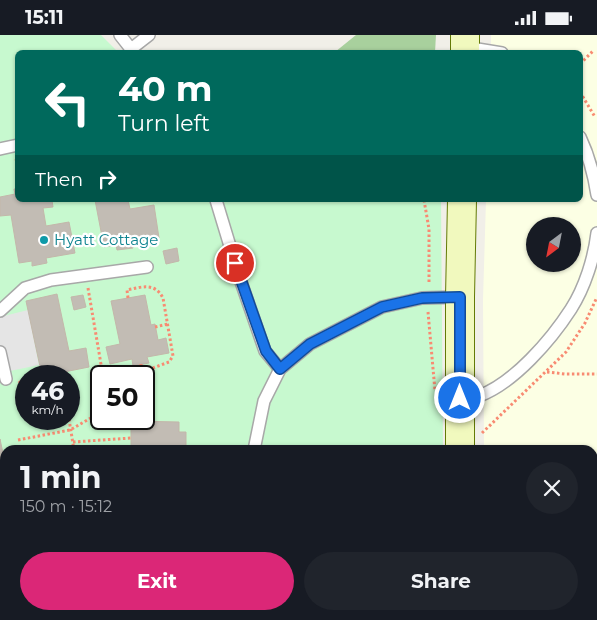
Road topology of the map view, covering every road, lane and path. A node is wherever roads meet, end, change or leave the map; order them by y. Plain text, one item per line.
1 (120, 35) edge
2 (150, 35) edge
3 (465, 45) edge
4 (488, 50) edge
5 (594, 50) dead end
6 (583, 61) edge
7 (583, 97) edge
8 (595, 117) dead end
9 (583, 145) edge
10 (15, 146) edge
11 (0, 149) edge
12 (597, 195) edge
13 (217, 202) edge
14 (424, 202) edge
15 (462, 202) edge
16 (597, 233) edge
17 (148, 267) dead end
18 (86, 275) junction
19 (460, 297) junction
20 (597, 297) edge
21 (128, 298) dead end
22 (428, 298) junction
23 (0, 311) edge
24 (168, 325) junction
25 (155, 327) dead end
26 (0, 352) edge
27 (101, 365) edge
28 (155, 368) edge
29 (280, 369) junction
30 (547, 371) junction
31 (597, 374) edge
32 (6, 379) dead end
33 (448, 399) junction
34 (70, 430) joint
35 (131, 438) dead end
36 (18, 440) dead end
37 (72, 441) junction
38 (469, 444) edge
39 (73, 445) edge
40 (255, 445) edge

1 - 2 lane
3 - 4 lane
5 - 6 path
7 - 8 path
9 - 12 lane
10 - 11 lane
13 - 29 lane
14 - 22 path
15 - 19 main road
16 - 33 lane
17 - 18 lane
18 - 23 lane
18 - 27 path
19 - 22 lane
19 - 33 main road
20 - 30 path
21 - 24 path
22 - 29 lane
22 - 33 path
24 - 25 path
24 - 28 path
26 - 32 lane
29 - 40 lane
30 - 31 path
30 - 38 path
33 - 38 main road
34 - 36 path
34 - 37 path
35 - 37 path
37 - 39 path

